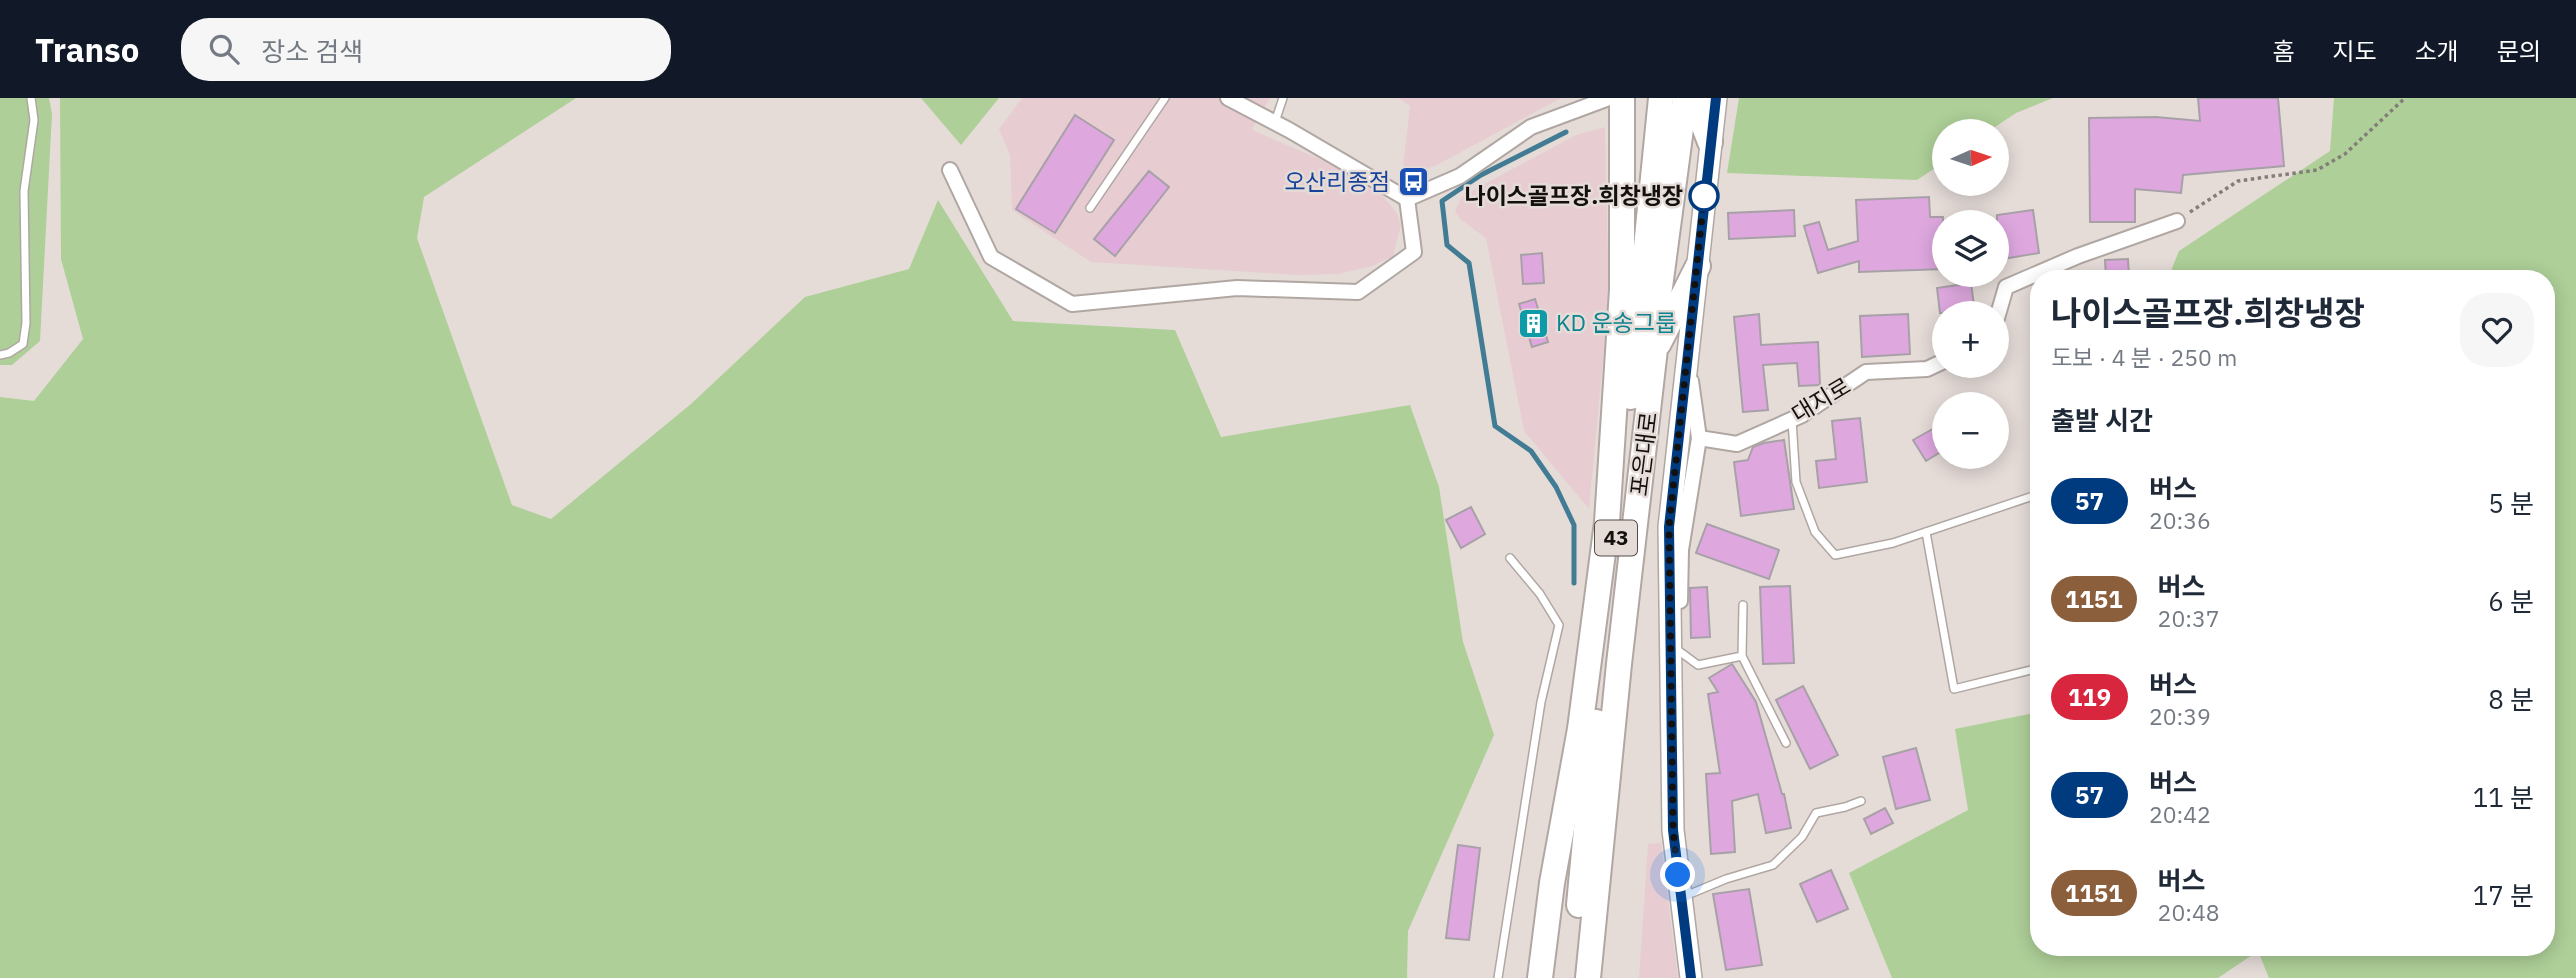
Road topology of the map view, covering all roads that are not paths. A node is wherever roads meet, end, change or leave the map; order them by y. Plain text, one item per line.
1 (31, 98) edge
2 (1165, 98) edge
3 (1228, 98) edge
4 (1283, 98) edge
5 (1609, 98) edge
6 (1622, 98) edge
7 (1661, 98) edge
8 (1685, 98) edge
9 (1693, 98) edge
10 (1716, 98) edge
11 (1275, 122) junction
12 (1710, 142) junction
13 (950, 170) dead end
14 (1407, 199) junction
15 (1090, 208) dead end
16 (2177, 220) road end
17 (1698, 266) junction
18 (2045, 270) edge
19 (2030, 277) edge
20 (2002, 301) edge
21 (1655, 349) junction
22 (0, 355) edge
23 (1932, 367) edge
24 (1687, 368) junction
25 (1792, 419) junction
26 (1699, 438) junction
27 (2030, 497) edge
28 (1607, 522) junction
29 (1926, 532) junction
30 (1614, 556) junction
31 (1510, 558) dead end
32 (1743, 605) dead end
33 (1679, 651) junction
34 (1742, 656) junction
35 (2030, 670) edge
36 (1601, 677) junction
37 (1580, 729) junction
38 (1786, 744) dead end
39 (1861, 801) dead end
40 (1673, 830) junction
41 (1681, 898) junction
42 (1498, 978) edge
43 (1540, 978) edge
44 (1573, 978) edge
45 (1588, 978) edge
46 (1691, 978) edge

1 - 22 lane
2 - 15 lane
3 - 11 street
4 - 11 lane
5 - 14 street
6 - 28 highway
7 - 30 highway, 포은대로 / 43
8 - 21 highway, 포은대로 / 43
9 - 12 highway
10 - 12 main road
11 - 14 street
12 - 17 main road
13 - 14 street
16 - 18 street
17 - 21 highway
17 - 24 main road
19 - 20 street
21 - 45 highway, 포은대로 / 43
23 - 25 street, 대지로
24 - 26 street
24 - 40 main road
25 - 26 street, 대지로
25 - 29 lane
26 - 33 street
27 - 29 lane
28 - 30 highway
28 - 37 highway
29 - 35 lane
30 - 36 highway, 포은대로 / 43
31 - 42 lane
32 - 34 lane
33 - 34 lane
33 - 40 street
34 - 38 lane
36 - 37 highway
36 - 44 highway, 포은대로 / 43
37 - 43 highway
39 - 41 lane
40 - 41 main road
41 - 46 main road

